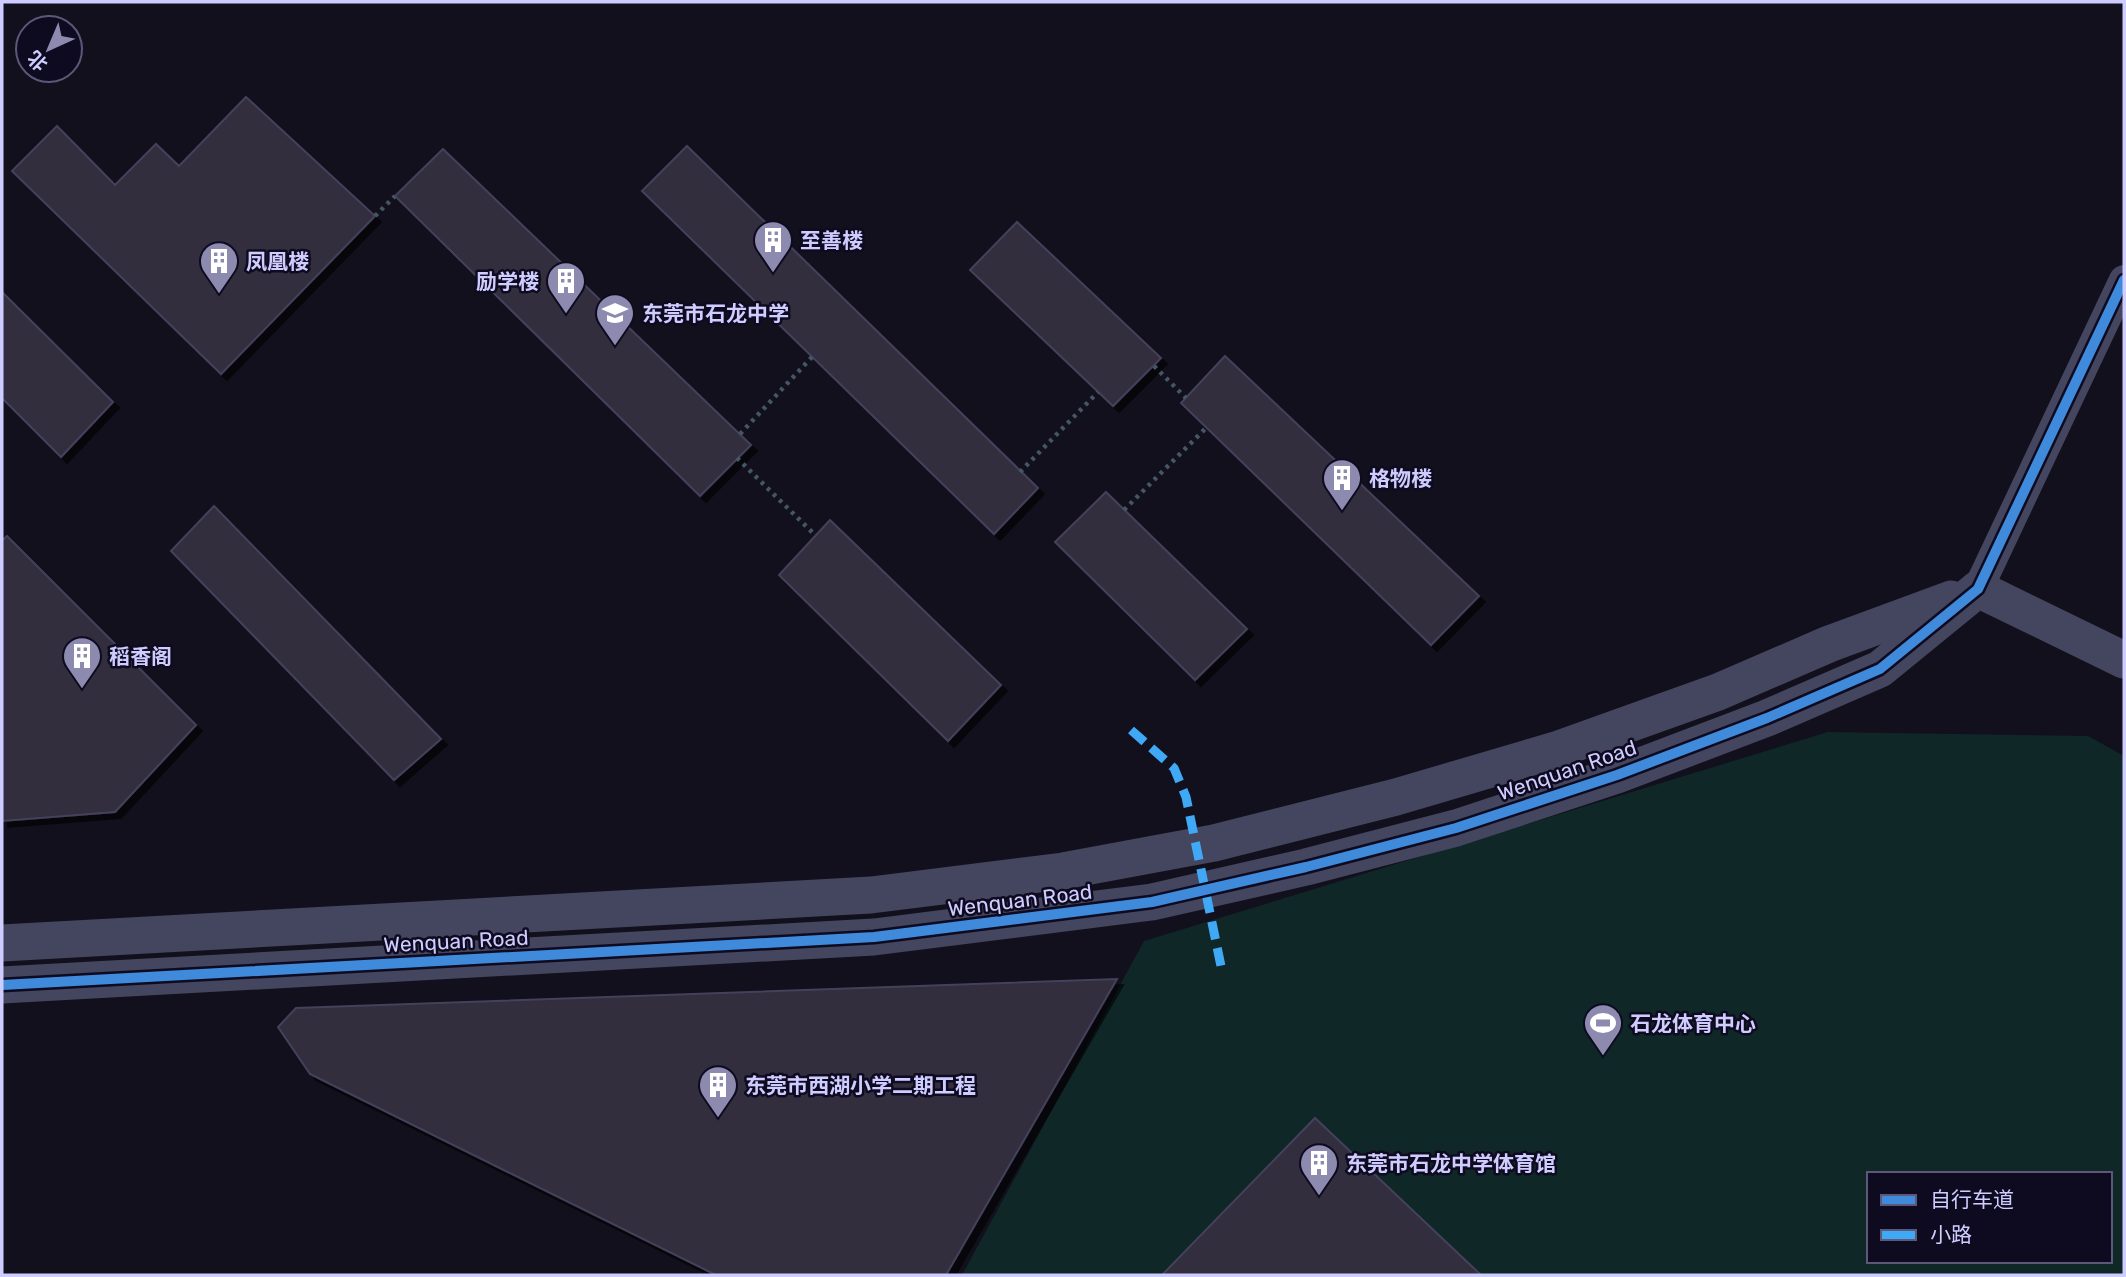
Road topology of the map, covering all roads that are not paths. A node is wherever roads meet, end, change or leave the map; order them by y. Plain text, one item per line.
1 (2124, 280) edge
2 (1978, 589) junction
3 (2124, 633) edge
4 (2124, 660) edge
5 (2, 943) edge
6 (2, 985) edge

1 - 2 street
2 - 3 street
2 - 4 street
2 - 5 street, Wenquan Road
2 - 6 street, Wenquan Road

